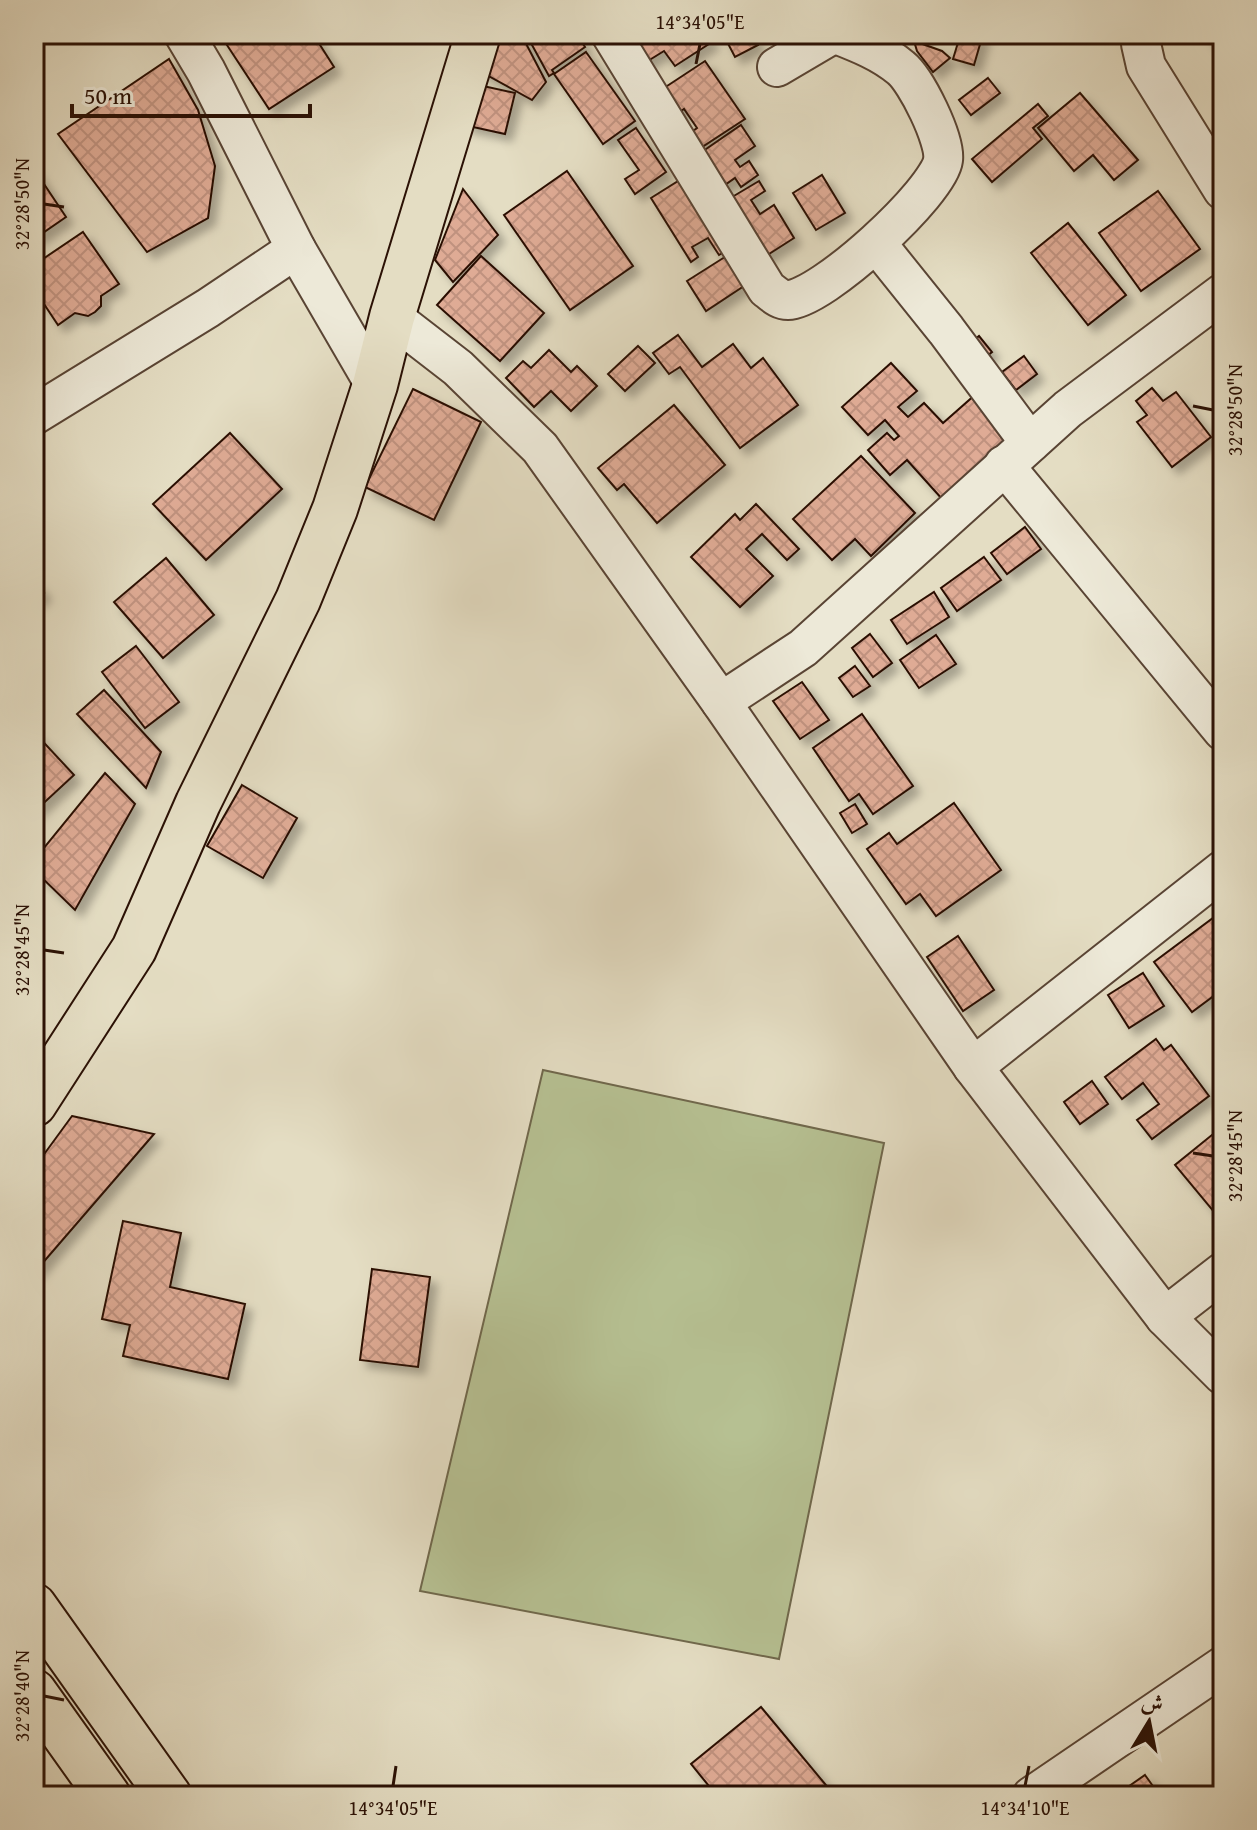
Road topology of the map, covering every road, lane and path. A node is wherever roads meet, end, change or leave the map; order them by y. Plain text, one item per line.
1 (184, 34) edge
2 (478, 34) edge
3 (611, 34) edge
4 (835, 34) edge
5 (1142, 34) edge
6 (777, 67) dead end
7 (1223, 190) edge
8 (877, 244) junction
9 (296, 249) junction
10 (1223, 293) edge
11 (392, 317) junction
12 (375, 385) junction
13 (34, 415) edge
14 (1017, 454) junction
15 (721, 702) junction
16 (1223, 731) edge
17 (1223, 870) edge
18 (973, 1067) junction
19 (34, 1104) edge
20 (1223, 1272) edge
21 (1165, 1317) junction
22 (1223, 1375) edge
23 (34, 1606) edge
24 (1223, 1666) edge
25 (34, 1692) edge
26 (108, 1796) edge
27 (169, 1796) edge
28 (1032, 1796) edge

1 - 9 street
2 - 11 main road
3 - 8 street
4 - 6 street
4 - 8 street
5 - 7 street
8 - 14 street
9 - 12 street
9 - 13 street
10 - 14 street
11 - 12 main road
11 - 15 street
12 - 19 main road
14 - 15 street
14 - 16 street
15 - 18 street
17 - 18 street
18 - 21 street
20 - 21 street
21 - 22 street
23 - 27 main road
24 - 28 street
25 - 26 main road

